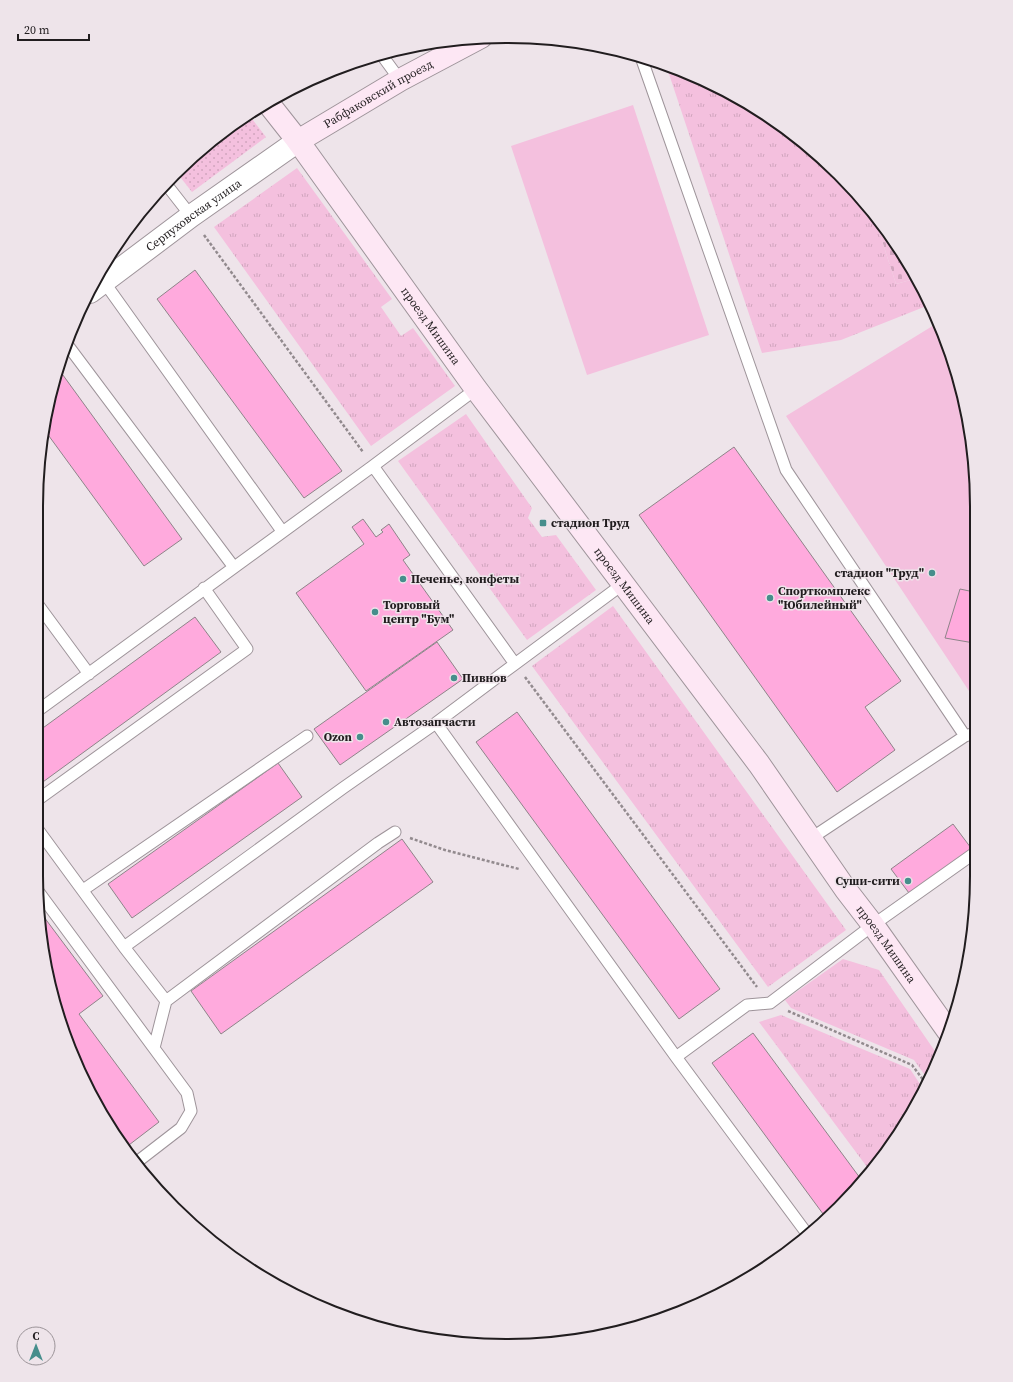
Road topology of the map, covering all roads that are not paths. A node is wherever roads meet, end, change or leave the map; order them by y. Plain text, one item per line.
1 (466, 45) edge
2 (384, 60) edge
3 (644, 64) edge
4 (400, 80) junction
5 (271, 107) edge
6 (298, 141) junction
7 (170, 189) edge
8 (191, 216) junction
9 (102, 280) edge
10 (100, 285) edge
11 (71, 350) edge
12 (476, 389) junction
13 (373, 466) junction
14 (282, 531) junction
15 (233, 566) junction
16 (623, 584) junction
17 (204, 588) junction
18 (43, 612) edge
19 (515, 664) junction
20 (89, 674) junction
21 (43, 707) edge
22 (436, 723) junction
23 (970, 734) edge
24 (307, 736) dead end
25 (43, 796) edge
26 (395, 832) road end
27 (43, 836) edge
28 (810, 839) junction
29 (970, 856) edge
30 (83, 890) junction
31 (44, 899) edge
32 (873, 925) junction
33 (124, 947) junction
34 (166, 1000) junction
35 (944, 1026) edge
36 (154, 1048) junction
37 (676, 1058) junction
38 (140, 1159) edge
39 (804, 1230) edge

1 - 4 main road, Рабфаковский проезд
2 - 4 lane
3 - 23 lane
4 - 6 main road, Рабфаковский проезд
5 - 6 main road, проезд Мишина
6 - 8 street, Серпуховская улица
6 - 12 main road, проезд Мишина
7 - 8 lane
8 - 9 street, Серпуховская улица
10 - 14 lane
11 - 15 lane
12 - 13 lane
12 - 16 main road, проезд Мишина
13 - 14 lane
13 - 19 lane
14 - 15 lane
15 - 17 lane
16 - 19 lane
16 - 28 main road, проезд Мишина
17 - 20 lane
17 - 25 lane
18 - 20 lane
19 - 22 lane
20 - 21 lane
22 - 33 lane
22 - 37 lane
23 - 28 lane
24 - 30 lane
26 - 34 lane
27 - 30 lane
28 - 32 main road, проезд Мишина
29 - 32 lane
30 - 33 lane
31 - 36 lane
32 - 35 main road, проезд Мишина
32 - 37 lane
33 - 34 lane
34 - 36 lane
36 - 38 lane
37 - 39 lane

